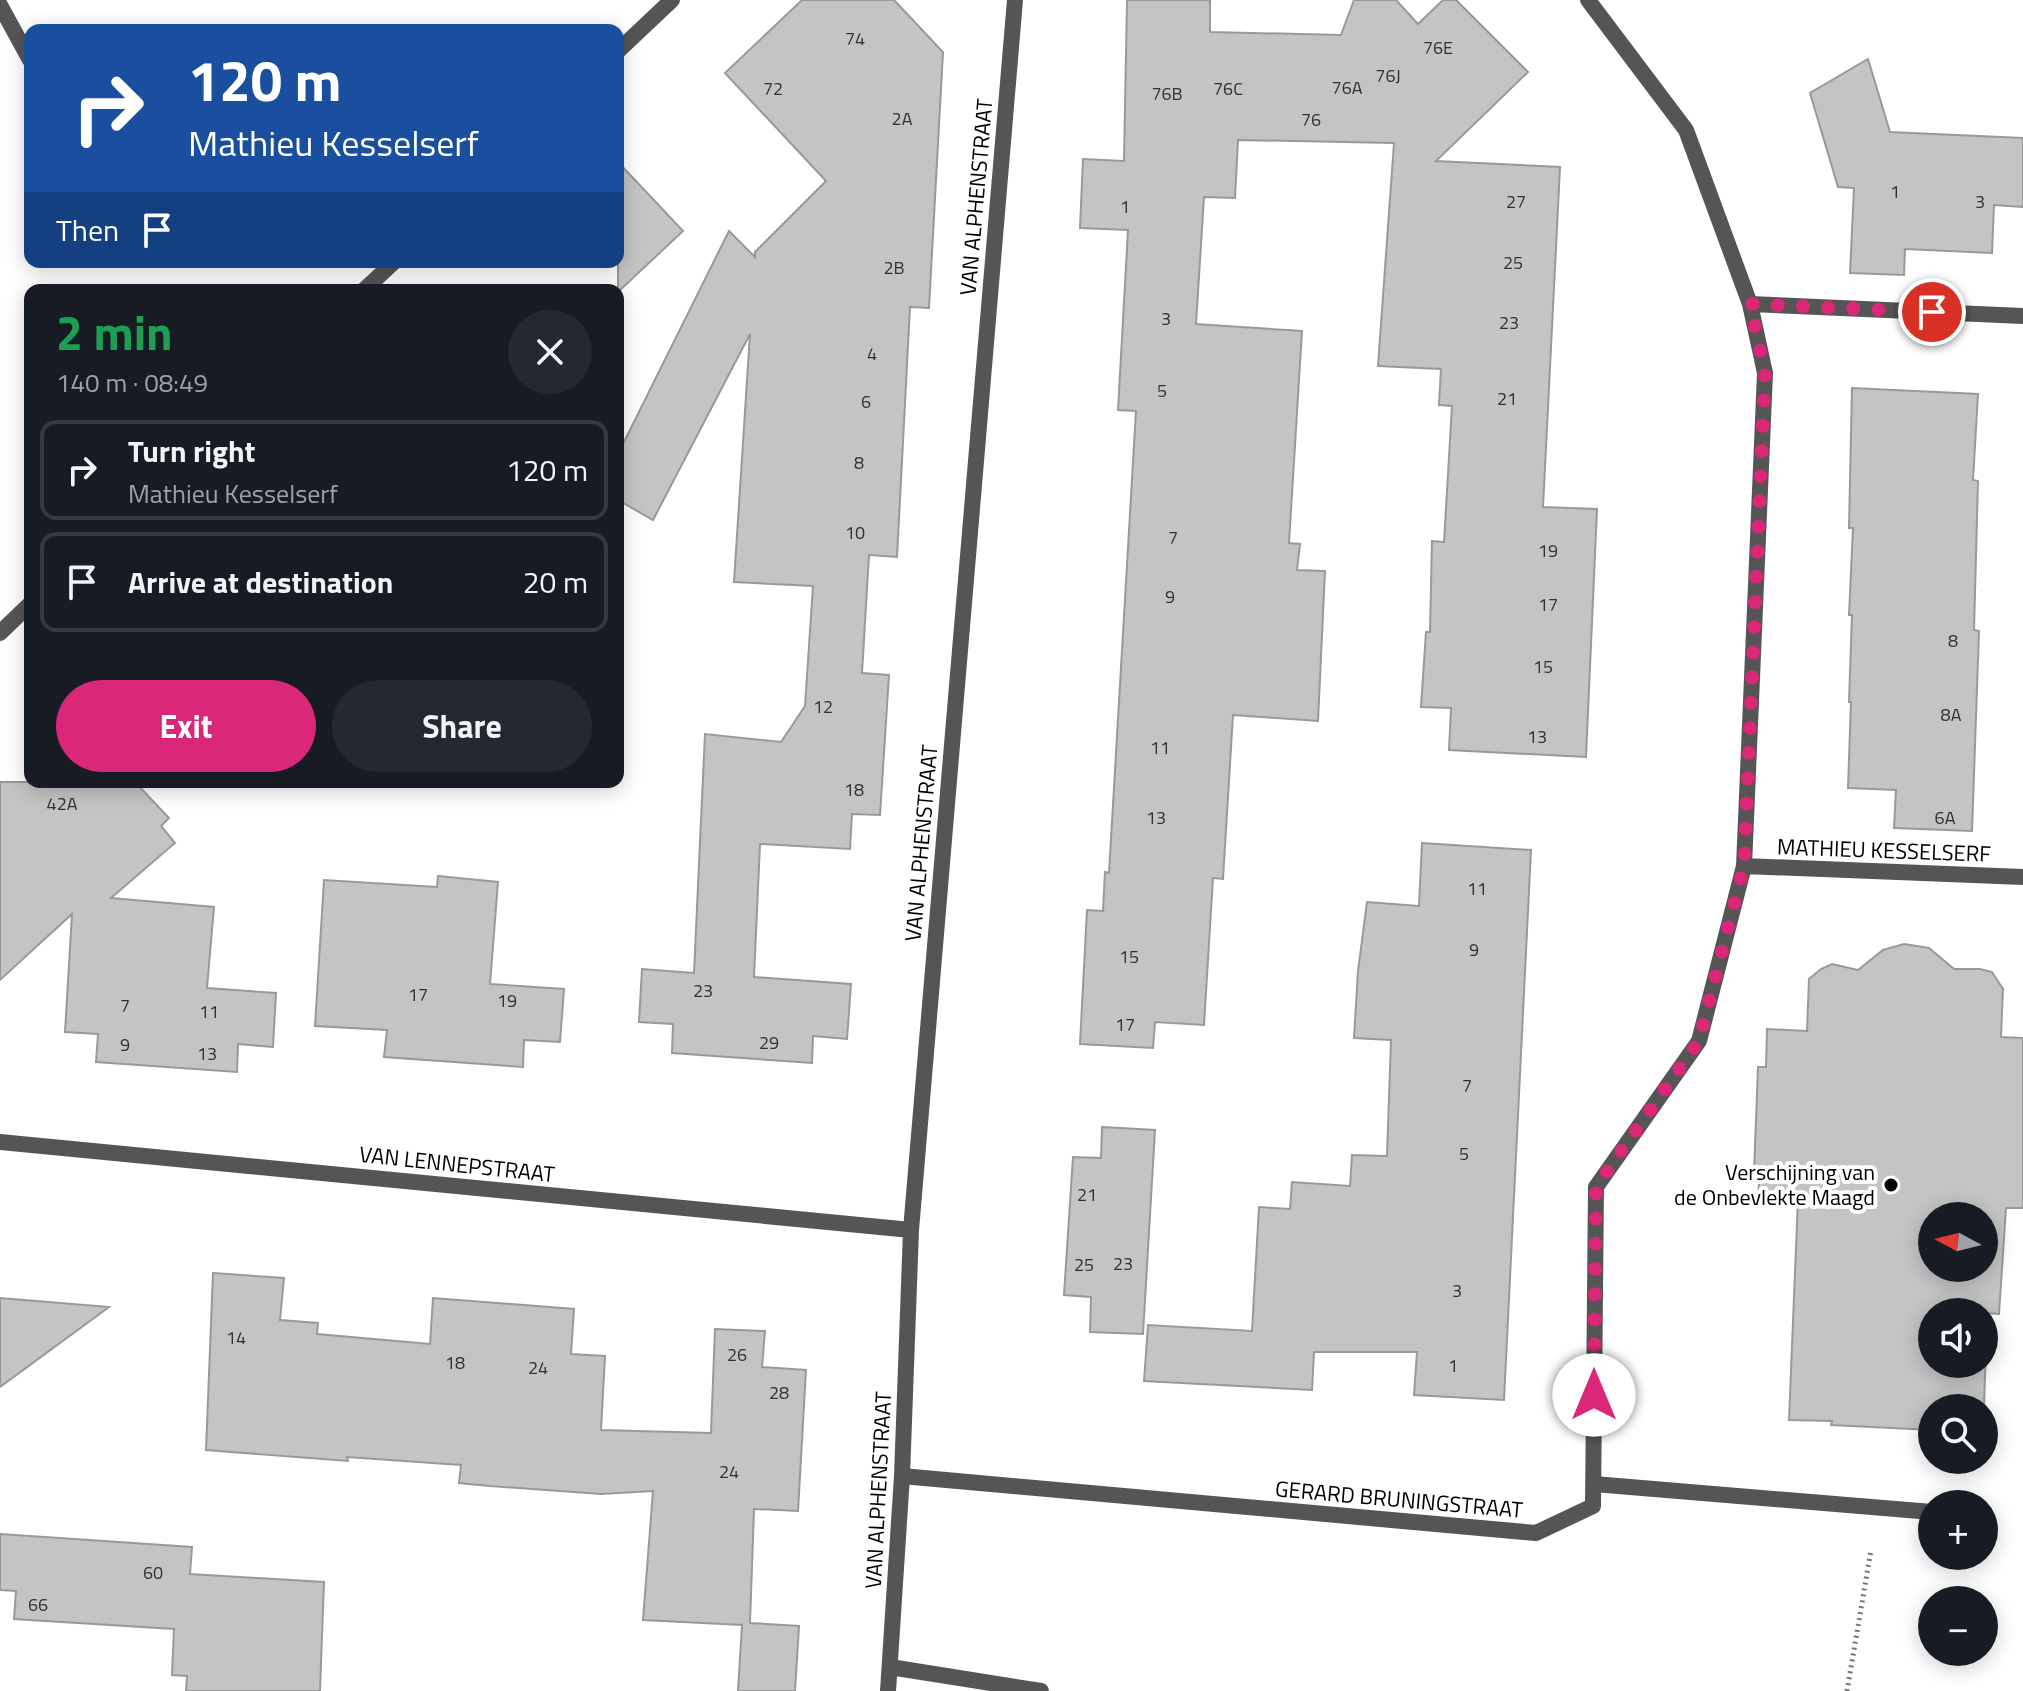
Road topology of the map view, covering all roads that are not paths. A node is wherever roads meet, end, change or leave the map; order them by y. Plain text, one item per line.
1 (672, 0) edge
2 (1015, 0) edge
3 (1588, 0) edge
4 (0, 5) edge
5 (624, 45) edge
6 (24, 49) edge
7 (388, 268) edge
8 (370, 284) edge
9 (1750, 304) junction
10 (2023, 316) edge
11 (24, 610) edge
12 (0, 633) edge
13 (1744, 866) junction
14 (2023, 877) edge
15 (0, 1142) edge
16 (911, 1230) junction
17 (902, 1476) junction
18 (1594, 1484) junction
19 (1918, 1511) edge
20 (890, 1667) junction
21 (888, 1691) edge
22 (1041, 1691) edge

1 - 5 street
2 - 16 street, VAN ALPHENSTRAAT
3 - 9 street, GERARD BRUNINGSTRAAT
4 - 6 street
7 - 8 street
9 - 10 street
9 - 13 street, GERARD BRUNINGSTRAAT
11 - 12 street
13 - 14 street, MATHIEU KESSELSERF
13 - 18 street, GERARD BRUNINGSTRAAT
15 - 16 street, VAN LENNEPSTRAAT
16 - 17 street, VAN ALPHENSTRAAT
17 - 18 street, GERARD BRUNINGSTRAAT
17 - 20 street, VAN ALPHENSTRAAT
18 - 19 street
20 - 21 street, VAN ALPHENSTRAAT
20 - 22 street

